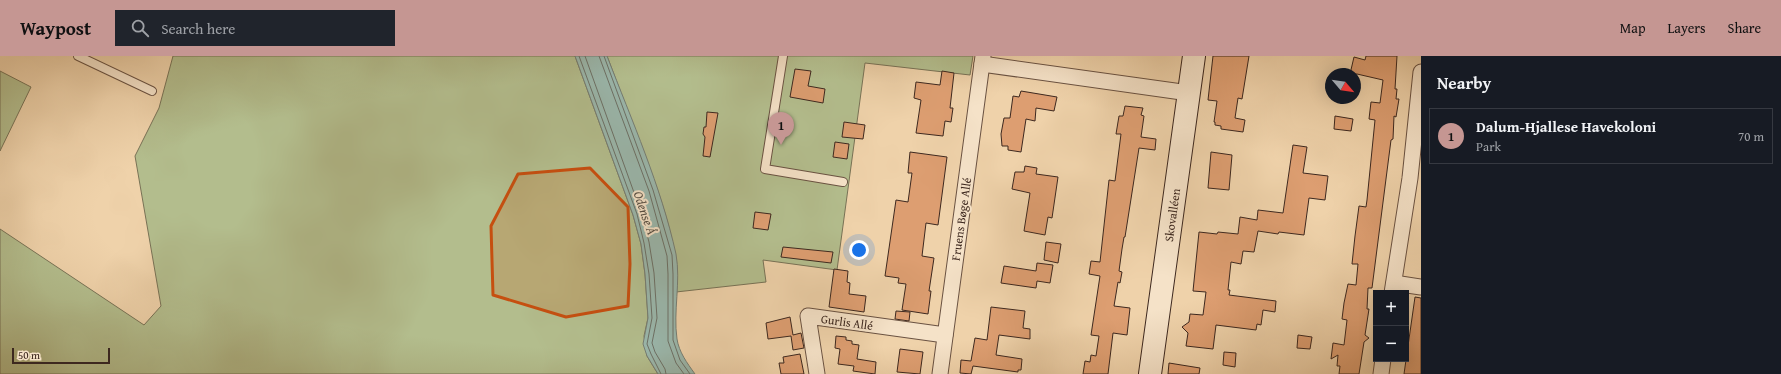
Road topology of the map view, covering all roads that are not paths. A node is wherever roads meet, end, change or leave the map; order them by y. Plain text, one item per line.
1 (78, 56) edge
2 (783, 56) edge
3 (1194, 56) edge
4 (983, 60) edge
5 (1421, 72) edge
6 (152, 91) dead end
7 (1189, 93) junction
8 (843, 182) dead end
9 (1421, 287) edge
10 (1393, 288) edge
11 (945, 335) junction
12 (1383, 362) edge
13 (817, 374) edge
14 (940, 374) edge
15 (1150, 374) edge
16 (1381, 374) edge

1 - 6 lane
2 - 8 lane
3 - 7 street, Skovalléen
4 - 7 street, Fruens Bøge Allé
4 - 11 street, Fruens Bøge Allé
5 - 10 street
7 - 15 street, Skovalléen
9 - 10 street
11 - 13 street, Gurlis Allé
11 - 14 street, Fruens Bøge Allé
12 - 16 street

